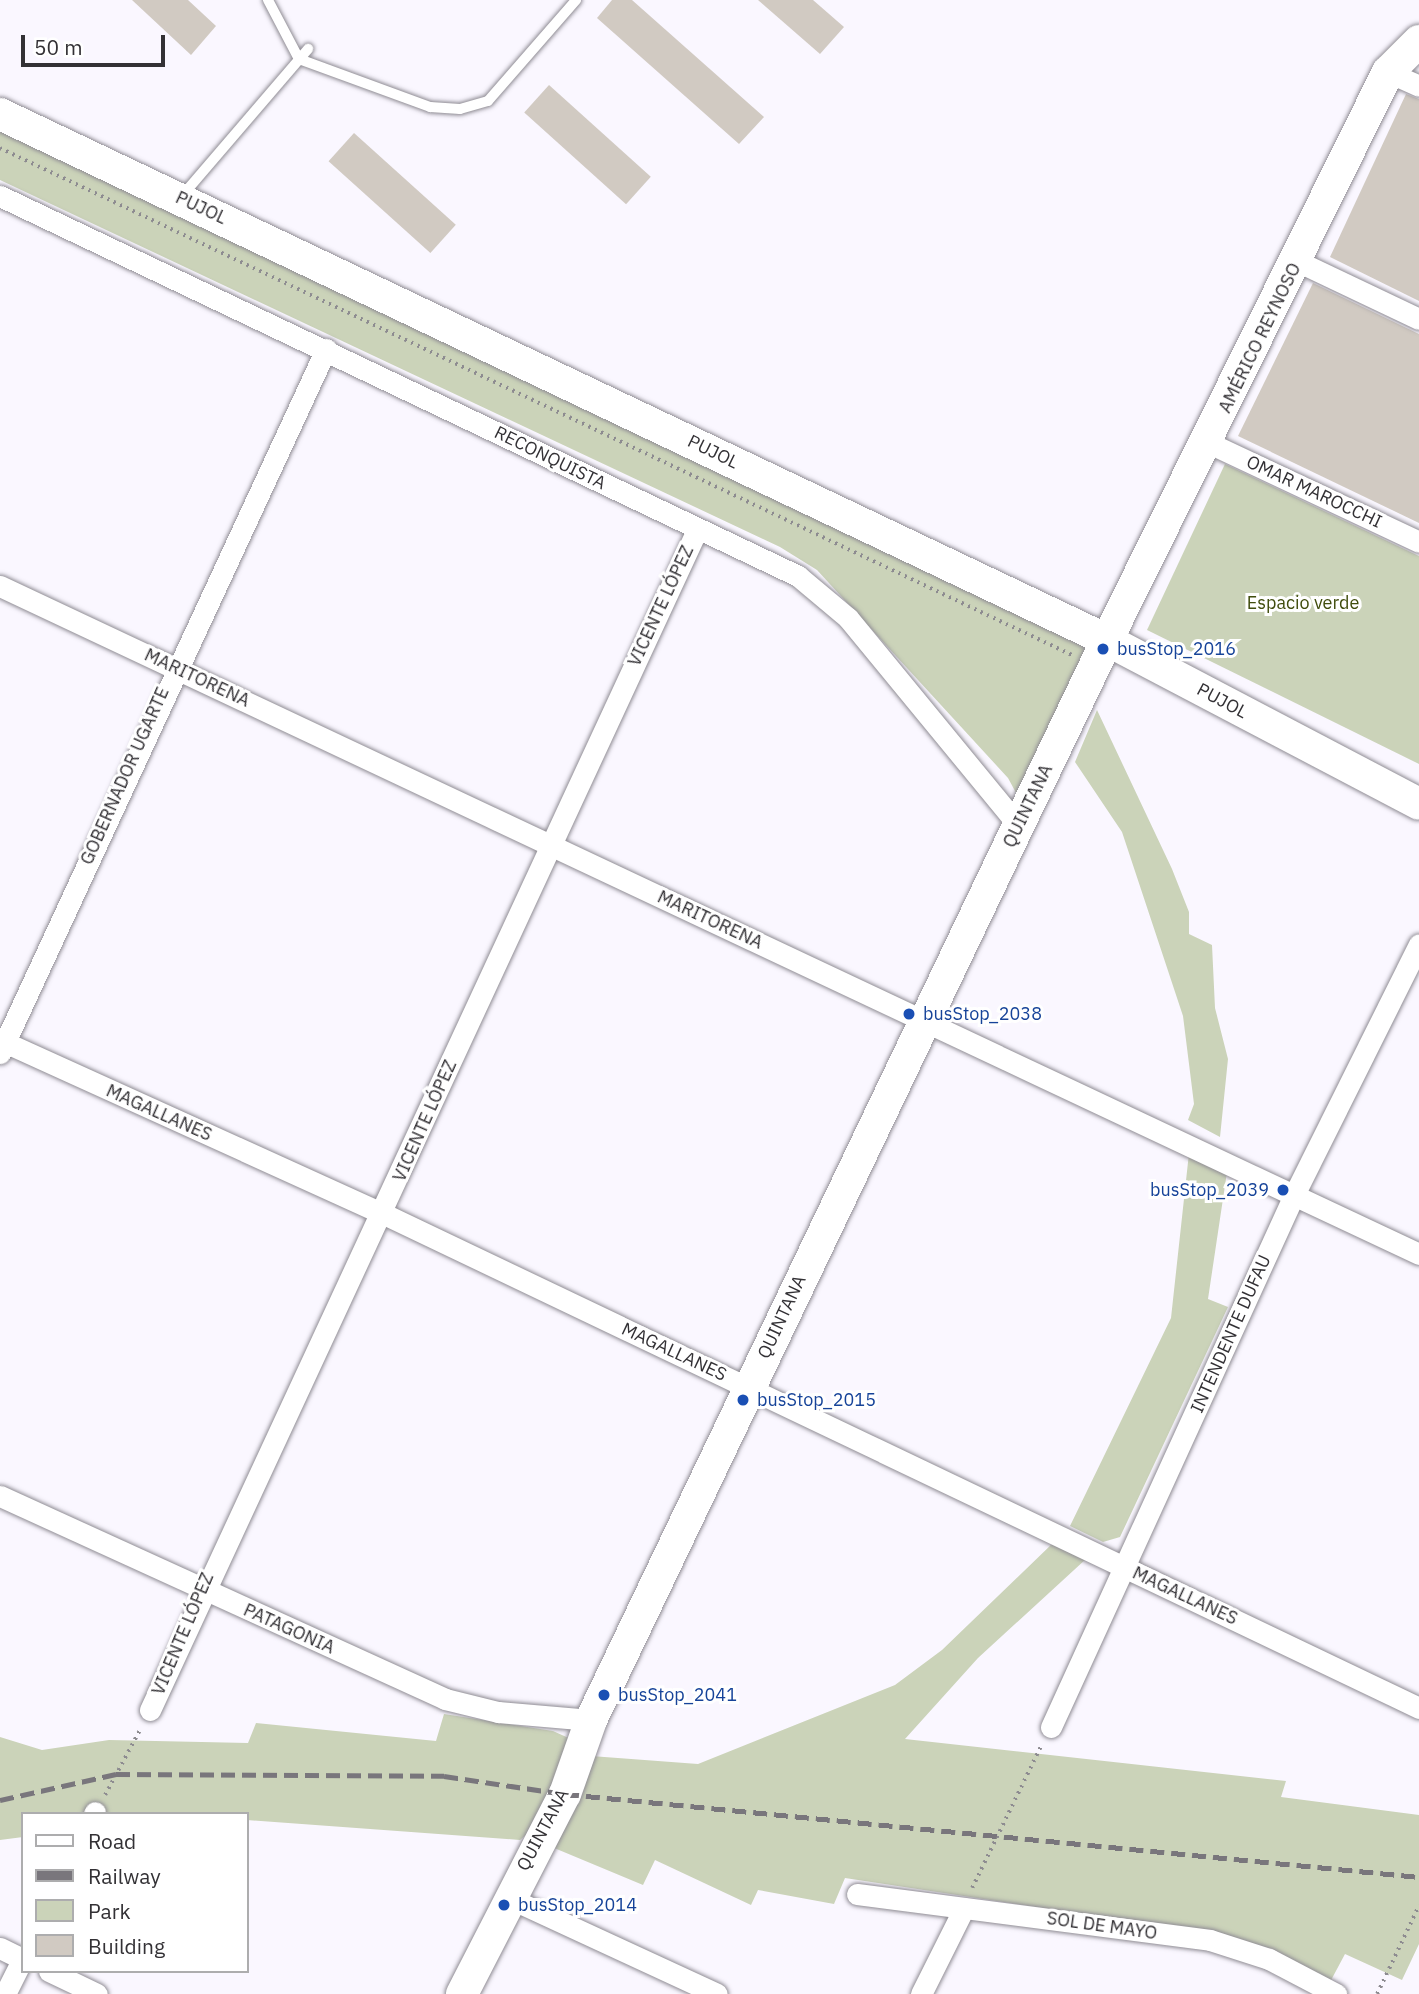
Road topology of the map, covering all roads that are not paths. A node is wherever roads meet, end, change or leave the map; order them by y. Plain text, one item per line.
1 (268, 0) edge
2 (576, 0) edge
3 (1419, 41) edge
4 (308, 49) dead end
5 (299, 59) junction
6 (1388, 72) junction
7 (1419, 86) edge
8 (0, 114) edge
9 (0, 196) edge
10 (180, 198) junction
11 (1297, 261) junction
12 (1419, 318) edge
13 (326, 349) junction
14 (1209, 443) junction
15 (697, 530) junction
16 (1419, 542) edge
17 (0, 586) edge
18 (1100, 654) junction
19 (174, 668) junction
20 (1419, 804) edge
21 (1019, 826) junction
22 (550, 844) junction
23 (1419, 944) edge
24 (923, 1020) junction
25 (2, 1045) edge
26 (1294, 1195) junction
27 (384, 1214) junction
28 (1419, 1254) edge
29 (749, 1387) junction
30 (0, 1496) edge
31 (1126, 1568) junction
32 (200, 1589) junction
33 (1419, 1708) edge
34 (150, 1710) road end
35 (591, 1720) junction
36 (1051, 1727) road end
37 (857, 1894) dead end
38 (507, 1897) junction
39 (964, 1908) junction
40 (0, 1948) edge
41 (21, 1958) edge
42 (21, 1963) edge
43 (53, 1973) edge
44 (5, 1994) edge
45 (97, 1994) edge
46 (461, 1994) edge
47 (717, 1994) edge
48 (921, 1994) edge
49 (1336, 1994) edge

1 - 5 lane
2 - 5 lane
3 - 6 street, AMÉRICO REYNOSO
4 - 5 lane
5 - 10 lane
6 - 7 street
6 - 11 street, AMÉRICO REYNOSO
8 - 10 street, PUJOL
9 - 13 street, RECONQUISTA
10 - 18 street, PUJOL
11 - 12 street
11 - 14 street, AMÉRICO REYNOSO
13 - 15 street, RECONQUISTA
13 - 19 street, GOBERNADOR UGARTE
14 - 16 street, OMAR MAROCCHI
14 - 18 street, AMÉRICO REYNOSO
15 - 21 street, RECONQUISTA
15 - 22 street, VICENTE LÓPEZ
17 - 19 street, MARITORENA
18 - 20 street, PUJOL
18 - 21 street, QUINTANA
19 - 22 street, MARITORENA
19 - 25 street, GOBERNADOR UGARTE
21 - 24 street, QUINTANA
22 - 24 street, MARITORENA
22 - 27 street, VICENTE LÓPEZ
23 - 26 street, INTENDENTE DUFAU
24 - 26 street, MARITORENA
24 - 29 street, QUINTANA
25 - 27 street, MAGALLANES
26 - 28 street, MARITORENA
26 - 31 street, INTENDENTE DUFAU
27 - 29 street, MAGALLANES
27 - 32 street, VICENTE LÓPEZ
29 - 31 street, MAGALLANES
29 - 35 street, QUINTANA
30 - 32 street, PATAGONIA
31 - 33 street, MAGALLANES
31 - 36 street, INTENDENTE DUFAU
32 - 34 street, VICENTE LÓPEZ
32 - 35 street, PATAGONIA
35 - 38 street, QUINTANA
37 - 39 street, SOL DE MAYO
38 - 46 street, QUINTANA
38 - 47 street
39 - 48 street
39 - 49 street, SOL DE MAYO
40 - 41 street
42 - 44 street
43 - 45 street

